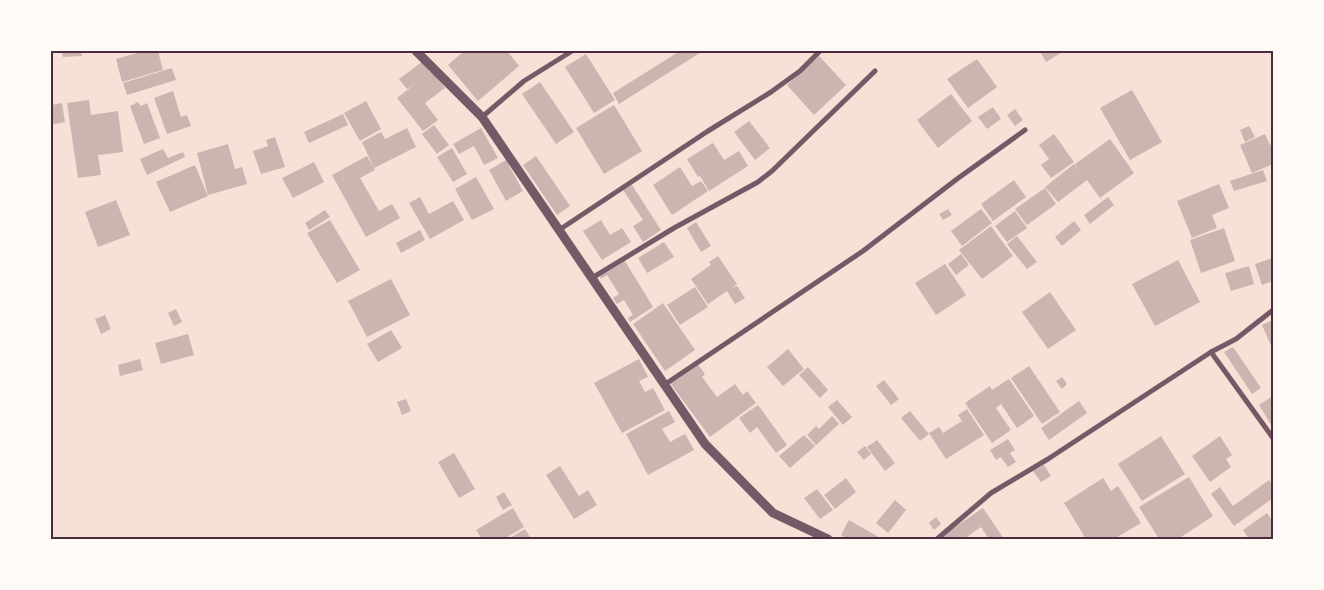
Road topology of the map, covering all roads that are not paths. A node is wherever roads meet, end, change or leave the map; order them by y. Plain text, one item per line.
1 (416, 51) edge
2 (572, 51) edge
3 (820, 51) edge
4 (875, 72) dead end
5 (482, 117) junction
6 (1025, 130) dead end
7 (559, 230) junction
8 (592, 278) junction
9 (1273, 310) edge
10 (1211, 352) junction
11 (664, 385) junction
12 (1273, 438) edge
13 (828, 539) edge
14 (937, 539) edge

1 - 5 street
2 - 5 street
3 - 7 street
4 - 8 street
5 - 7 street
6 - 11 street
7 - 8 street
8 - 11 street
9 - 10 street
10 - 12 street
10 - 14 street
11 - 13 street

